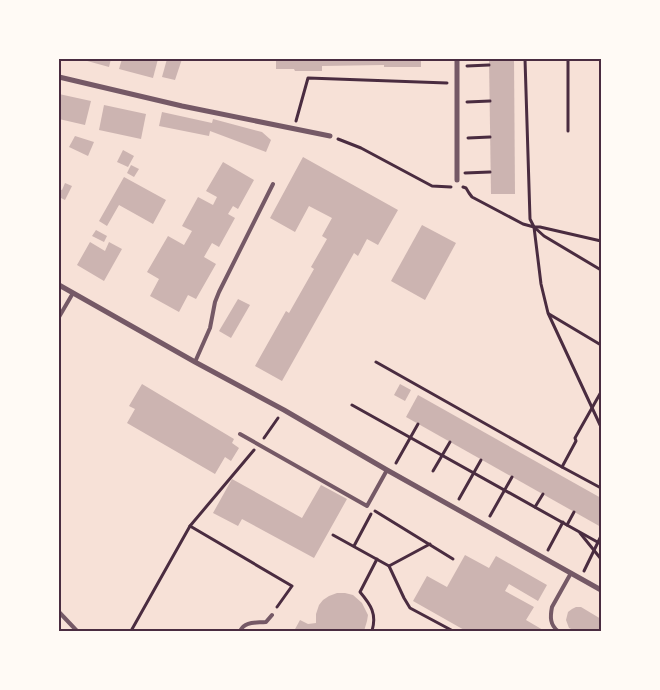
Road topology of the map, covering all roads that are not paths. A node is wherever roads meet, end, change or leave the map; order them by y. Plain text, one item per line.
1 (457, 59) edge
2 (59, 77) edge
3 (330, 136) road end
4 (457, 180) dead end
5 (273, 184) dead end
6 (59, 285) edge
7 (73, 293) junction
8 (59, 317) edge
9 (195, 362) junction
10 (240, 434) dead end
11 (389, 471) junction
12 (571, 573) junction
13 (601, 590) edge
14 (59, 612) edge
15 (272, 615) road end
16 (77, 631) edge
17 (240, 631) edge
18 (558, 631) edge

1 - 4 street
2 - 3 street
5 - 9 lane
6 - 7 street
7 - 8 lane
7 - 9 street
9 - 11 street
10 - 11 lane
11 - 12 street
12 - 13 street
12 - 18 lane
14 - 16 lane
15 - 17 lane

